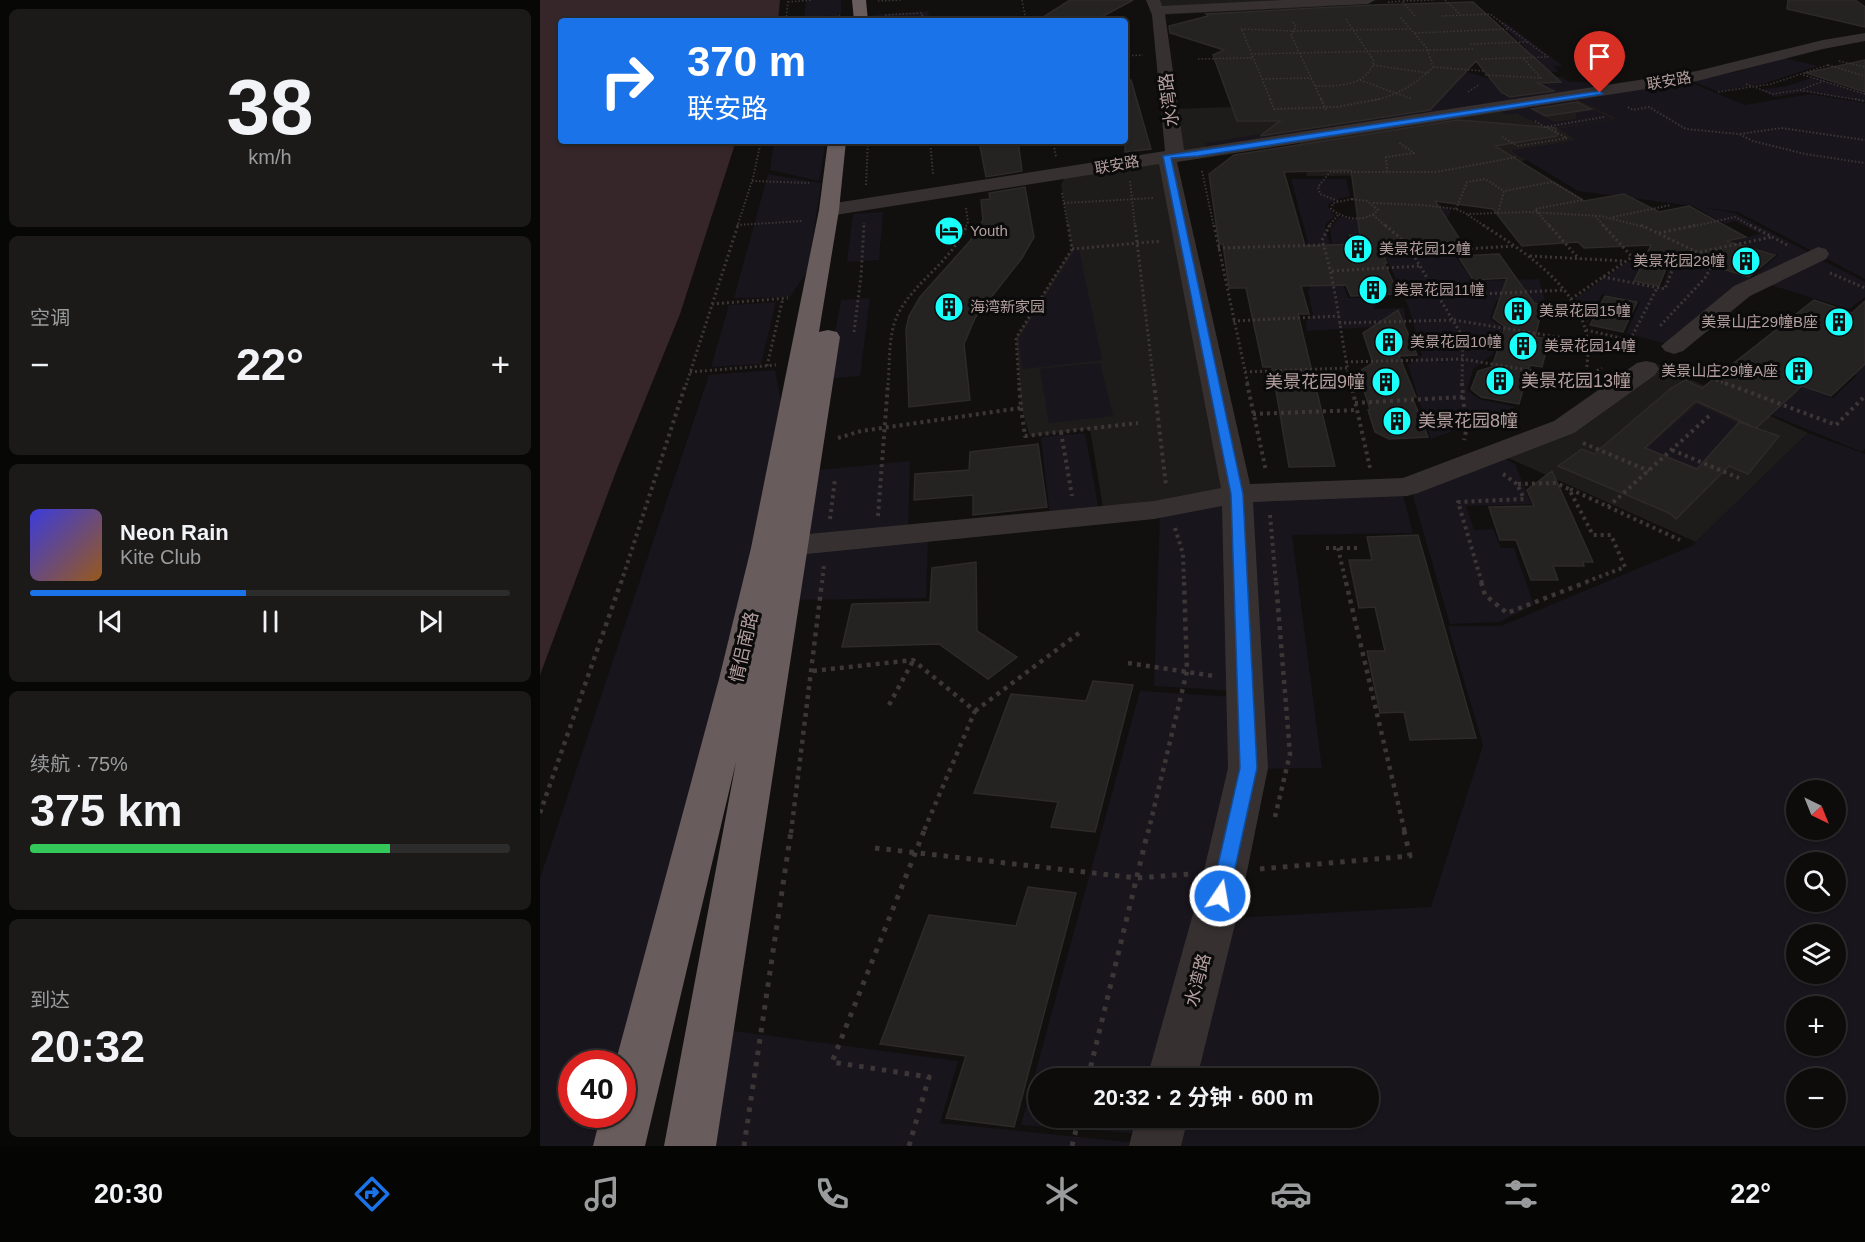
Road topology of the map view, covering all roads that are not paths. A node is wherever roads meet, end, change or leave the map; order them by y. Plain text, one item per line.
1 (847, 0) edge
2 (859, 0) edge
3 (1368, 0) edge
4 (1156, 5) edge
5 (852, 18) edge
6 (852, 18) edge
7 (1865, 37) edge
8 (837, 144) edge
9 (854, 144) edge
10 (1163, 157) junction
11 (841, 204) junction
12 (1823, 263) road end
13 (1674, 346) dead end
14 (1640, 358) road end
15 (1237, 494) junction
16 (796, 545) junction
17 (1175, 1068) edge
18 (1160, 1128) edge
19 (619, 1146) edge
20 (690, 1146) edge
21 (1155, 1146) edge

1 - 5 highway
2 - 6 highway
3 - 4 street
4 - 10 street, 水湾路
7 - 10 street, 联安路
8 - 11 highway, 情侣南路
9 - 11 highway, 情侣南路
10 - 11 street, 联安路
10 - 15 street, 水湾路
11 - 16 highway, 情侣南路
11 - 16 highway, 情侣南路
12 - 13 street
14 - 15 street
15 - 16 street
15 - 17 street, 水湾路
16 - 19 highway, 情侣南路
16 - 20 highway, 情侣南路
18 - 21 street

